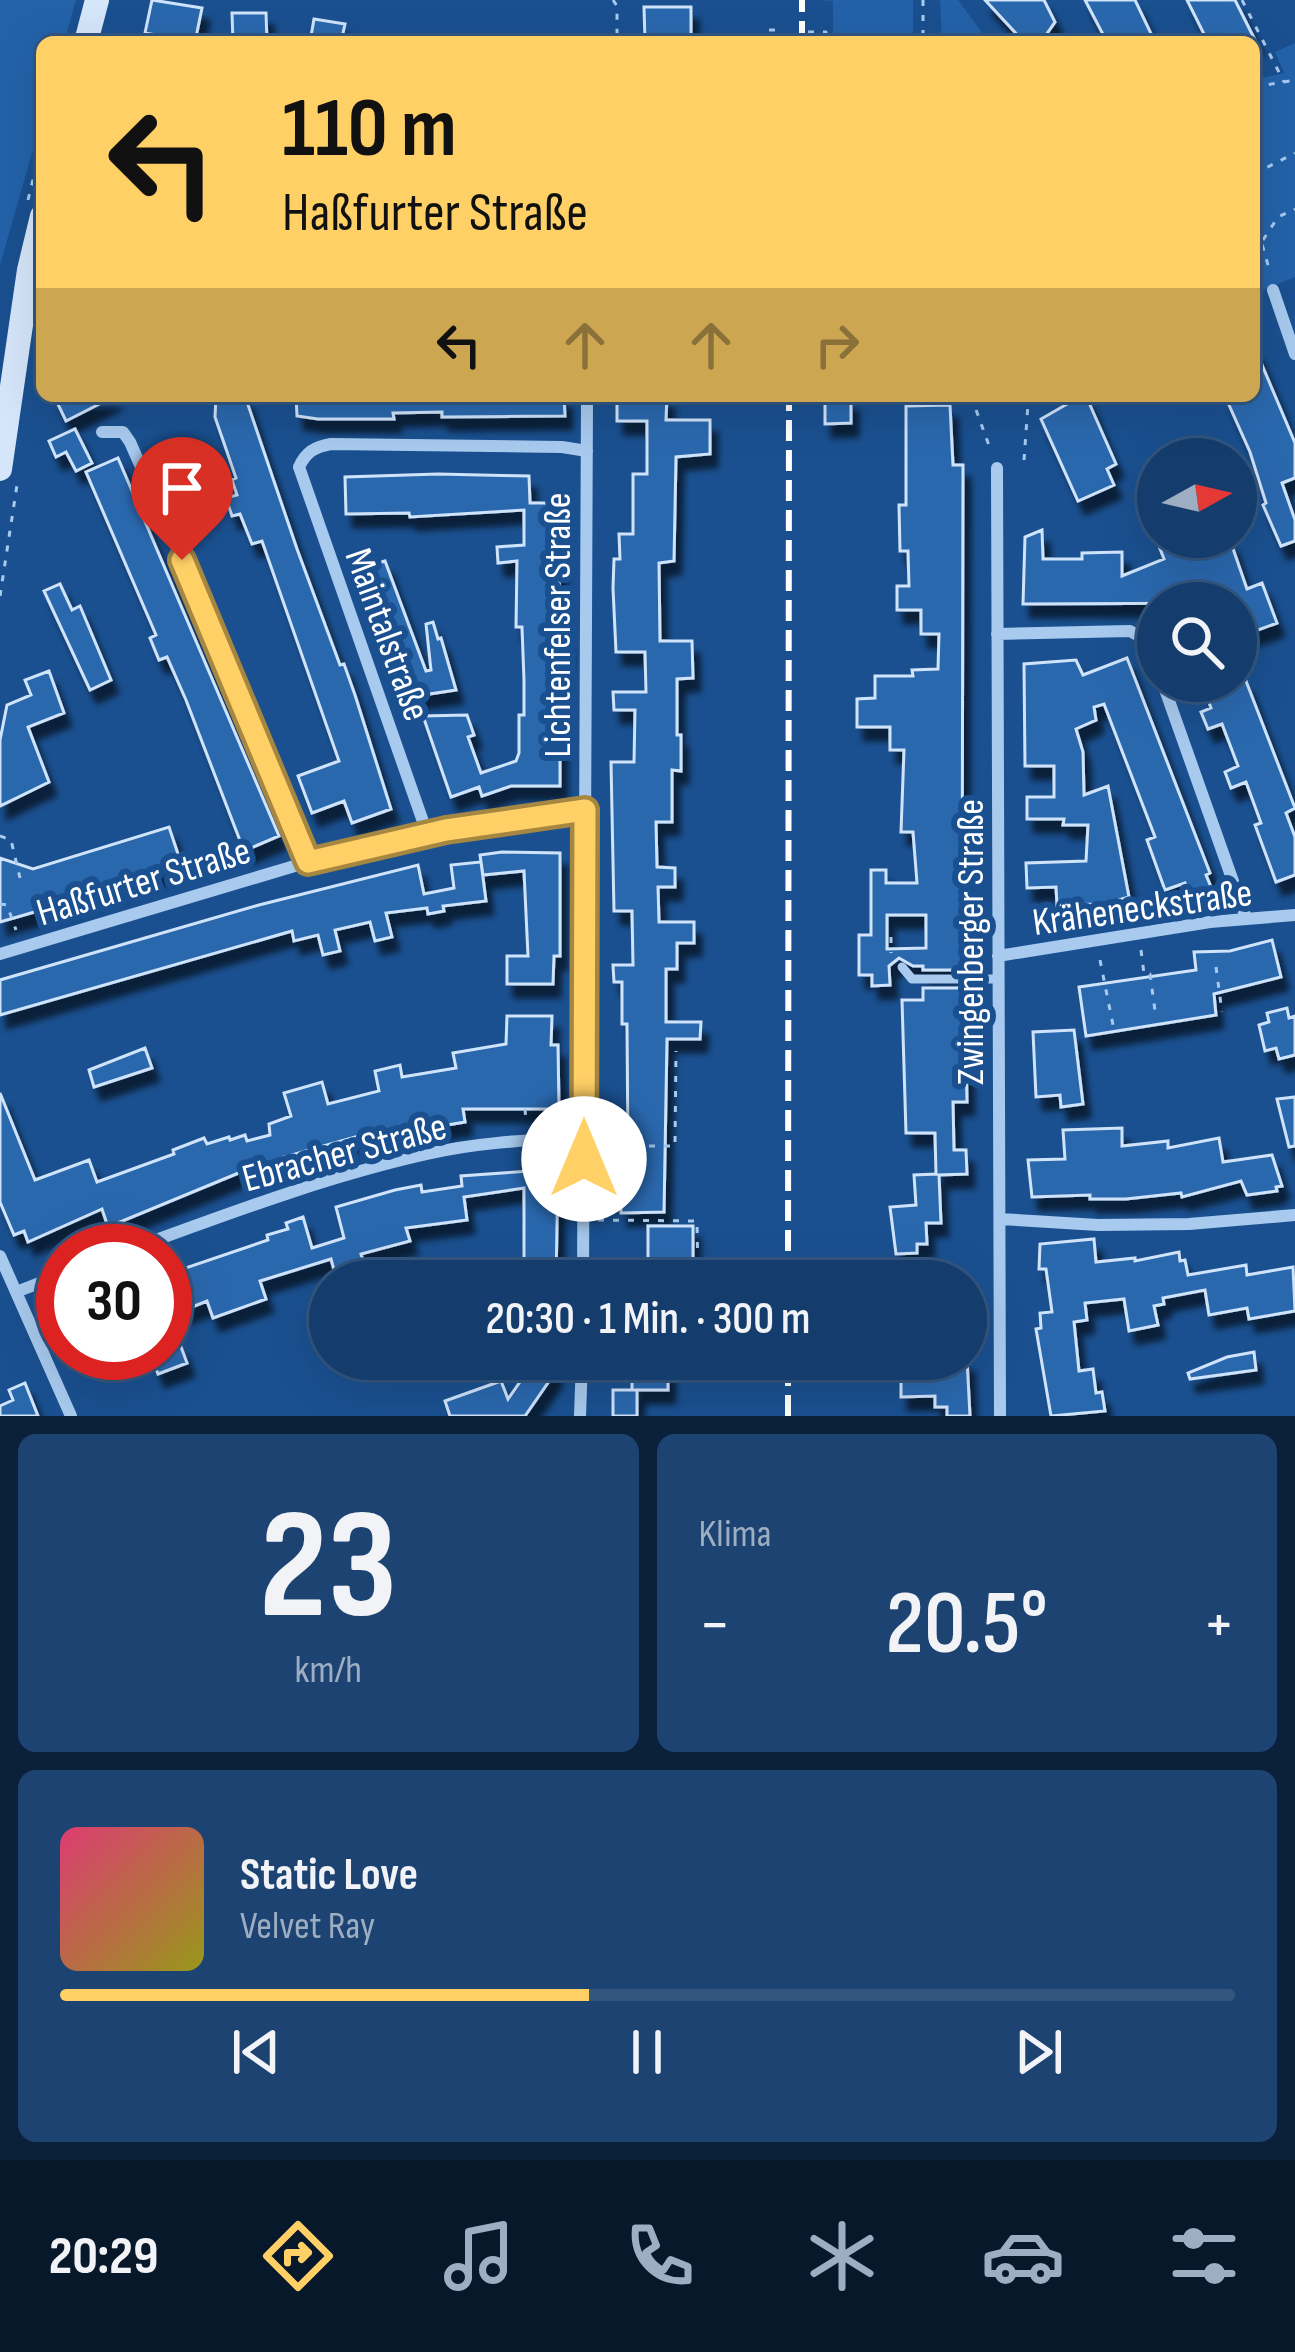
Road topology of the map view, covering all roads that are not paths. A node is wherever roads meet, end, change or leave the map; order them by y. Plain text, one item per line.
1 (97, 0) edge
2 (88, 36) edge
3 (36, 240) edge
4 (1273, 290) road end
5 (1295, 354) edge
6 (587, 402) edge
7 (102, 432) dead end
8 (586, 451) junction
9 (997, 468) road end
10 (0, 469) edge
11 (997, 634) junction
12 (1137, 634) edge
13 (1169, 702) edge
14 (585, 810) junction
15 (427, 833) junction
16 (308, 862) junction
17 (1246, 918) junction
18 (1294, 919) edge
19 (0, 954) edge
20 (998, 956) junction
21 (902, 967) dead end
22 (998, 979) junction
23 (584, 1142) junction
24 (1295, 1215) edge
25 (1000, 1219) junction
26 (192, 1227) edge
27 (0, 1256) edge
28 (583, 1260) edge
29 (36, 1284) edge
30 (16, 1292) junction
31 (581, 1380) edge
32 (71, 1416) edge
33 (580, 1416) edge
34 (1000, 1416) edge

1 - 2 main road
3 - 10 main road
4 - 5 street
6 - 8 street, Lichtenfelser Straße
7 - 16 street
8 - 14 street, Lichtenfelser Straße
8 - 15 street, Maintalstraße
9 - 11 street, Zwingenberger Straße
11 - 12 street
11 - 20 street, Zwingenberger Straße
13 - 17 street
14 - 15 street, Haßfurter Straße
14 - 23 street, Lichtenfelser Straße
15 - 16 street, Haßfurter Straße
16 - 19 street, Haßfurter Straße
17 - 18 street, Kräheneckstraße
17 - 20 street, Kräheneckstraße
20 - 22 street, Zwingenberger Straße
21 - 22 lane
22 - 25 street, Zwingenberger Straße
23 - 26 street, Ebracher Straße
23 - 28 street, Lichtenfelser Straße
24 - 25 street
25 - 34 street, Zwingenberger Straße
27 - 30 street
29 - 30 street
30 - 32 street
31 - 33 street

